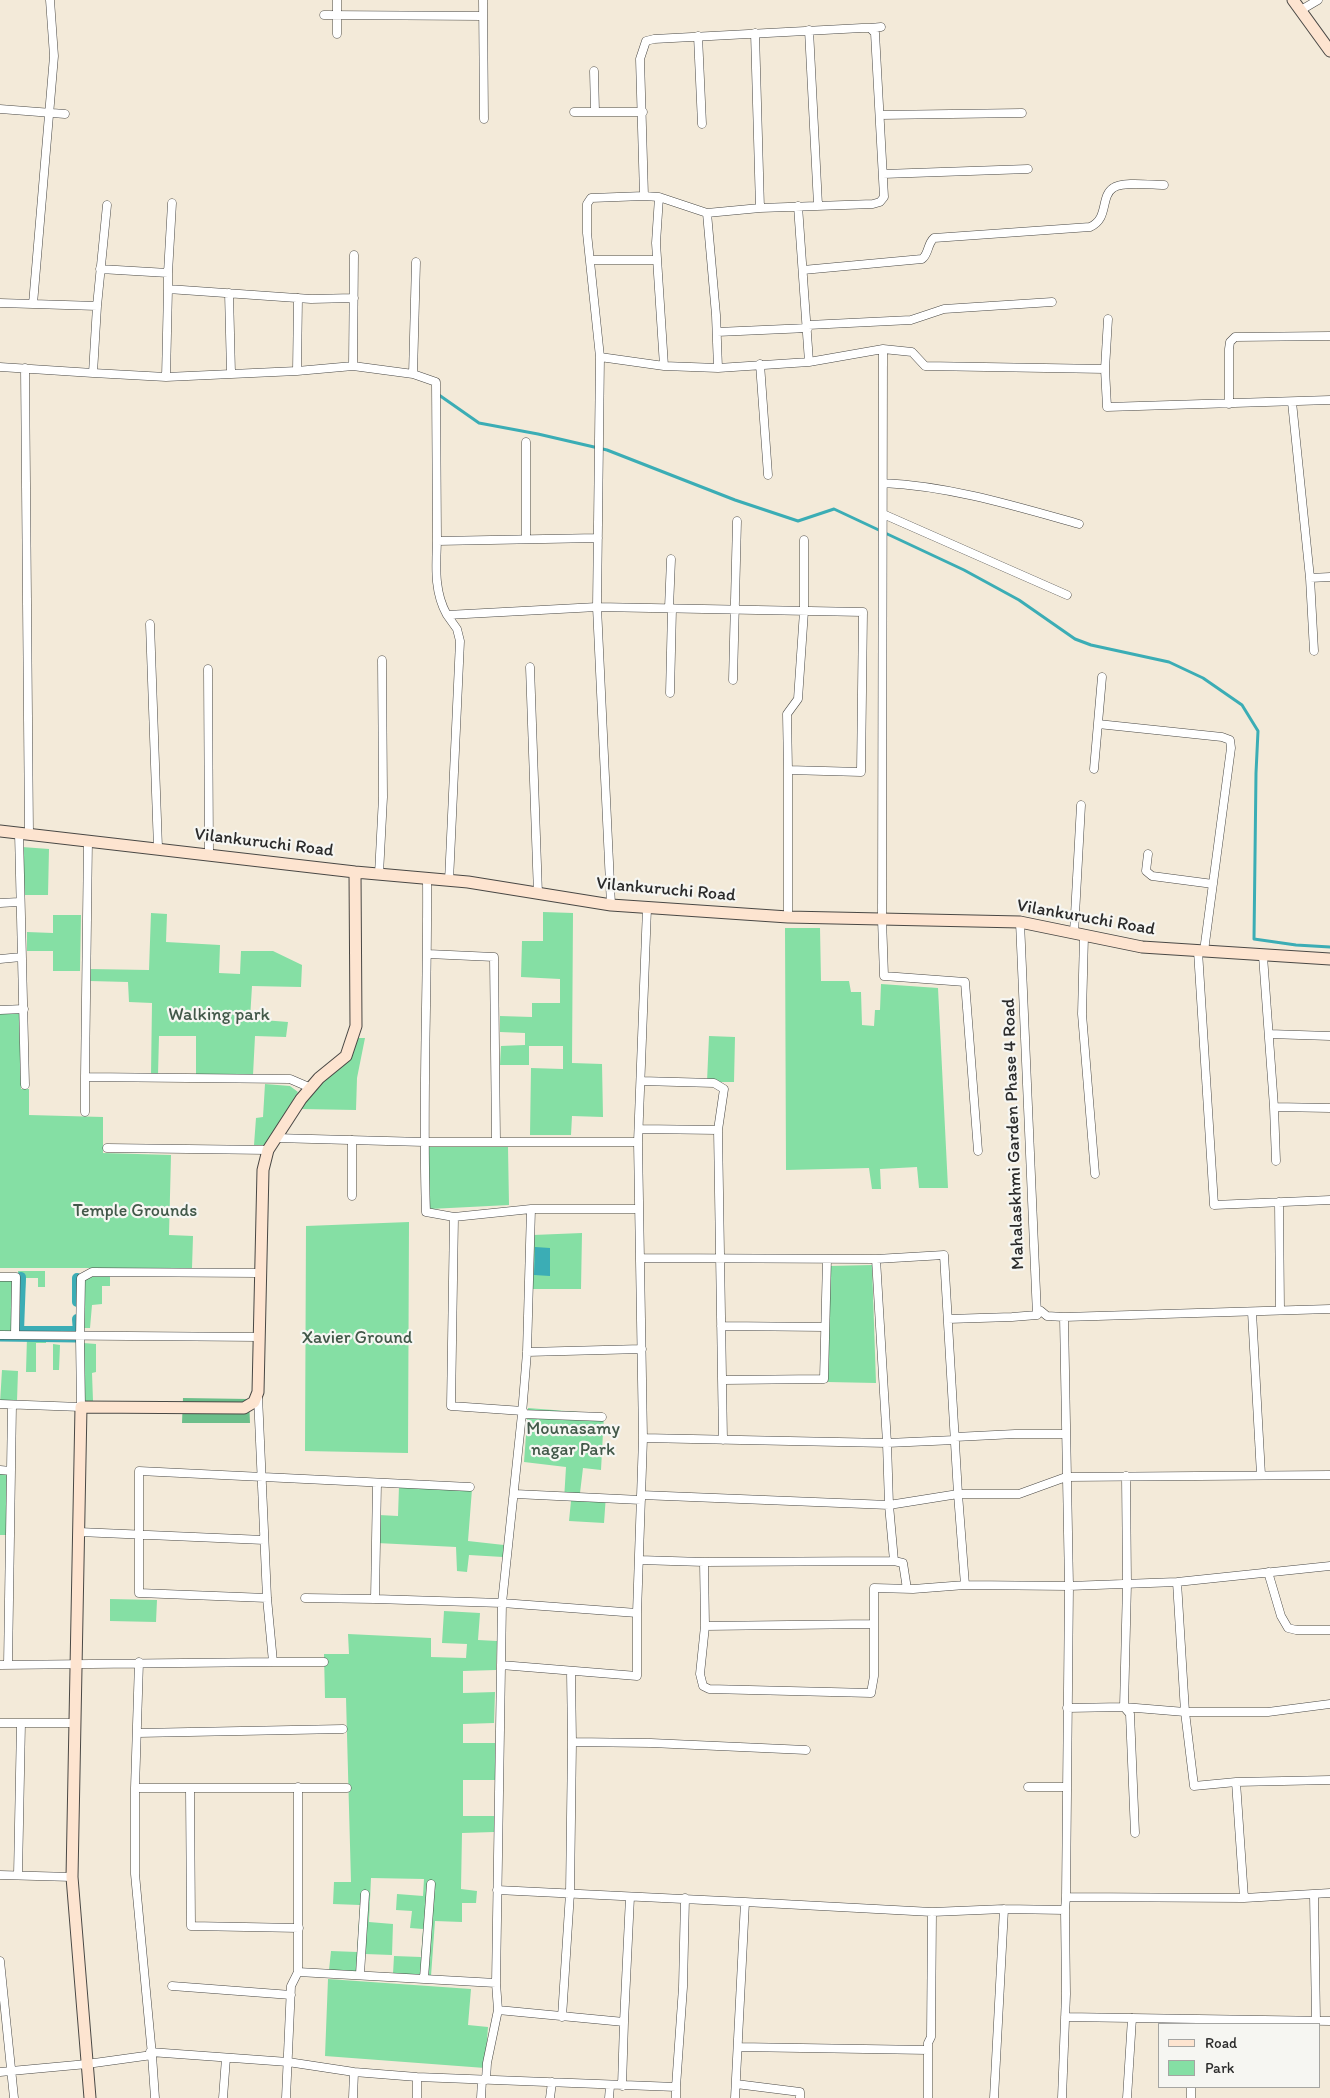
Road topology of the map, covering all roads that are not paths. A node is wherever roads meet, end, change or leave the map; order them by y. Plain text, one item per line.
1 (50, 0) edge
2 (337, 0) edge
3 (483, 0) edge
4 (1294, 0) edge
5 (1318, 0) edge
6 (1301, 10) junction
7 (324, 15) dead end
8 (337, 15) junction
9 (483, 16) junction
10 (881, 27) dead end
11 (870, 28) junction
12 (809, 30) junction
13 (755, 33) junction
14 (337, 34) dead end
15 (698, 36) junction
16 (1330, 51) edge
17 (594, 71) dead end
18 (0, 109) edge
19 (574, 112) dead end
20 (595, 112) junction
21 (643, 112) junction
22 (49, 113) junction
23 (1022, 113) dead end
24 (65, 114) dead end
25 (880, 115) junction
26 (484, 119) dead end
27 (702, 124) dead end
28 (1028, 169) dead end
29 (883, 174) junction
30 (1164, 185) dead end
31 (644, 196) junction
32 (659, 197) junction
33 (172, 203) dead end
34 (107, 205) dead end
35 (818, 205) junction
36 (798, 206) junction
37 (760, 208) junction
38 (707, 213) junction
39 (354, 255) dead end
40 (590, 260) junction
41 (657, 260) junction
42 (416, 262) dead end
43 (100, 269) junction
44 (804, 270) junction
45 (168, 273) junction
46 (168, 289) junction
47 (229, 292) junction
48 (298, 298) junction
49 (354, 298) junction
50 (1052, 302) dead end
51 (0, 303) edge
52 (32, 304) junction
53 (97, 306) junction
54 (1108, 319) dead end
55 (808, 326) junction
56 (717, 332) junction
57 (1330, 336) edge
58 (883, 350) junction
59 (600, 357) junction
60 (809, 362) junction
61 (760, 364) junction
62 (353, 366) junction
63 (664, 366) junction
64 (0, 367) edge
65 (25, 368) junction
66 (718, 368) junction
67 (1106, 369) junction
68 (297, 371) junction
69 (93, 373) junction
70 (231, 374) junction
71 (413, 374) junction
72 (166, 378) junction
73 (1330, 400) edge
74 (1292, 402) junction
75 (1229, 404) junction
76 (1330, 408) edge
77 (526, 442) dead end
78 (768, 475) dead end
79 (883, 483) junction
80 (883, 514) junction
81 (737, 521) dead end
82 (1079, 524) dead end
83 (598, 538) junction
84 (526, 539) junction
85 (804, 540) dead end
86 (437, 541) junction
87 (671, 558) dead end
88 (1330, 577) edge
89 (1310, 578) junction
90 (1067, 595) dead end
91 (597, 607) junction
92 (670, 608) junction
93 (734, 610) junction
94 (804, 611) junction
95 (447, 615) junction
96 (150, 624) dead end
97 (1314, 651) dead end
98 (382, 660) dead end
99 (530, 668) dead end
100 (208, 669) dead end
101 (1102, 677) dead end
102 (733, 680) dead end
103 (670, 693) dead end
104 (1098, 724) junction
105 (1094, 769) dead end
106 (788, 770) junction
107 (1081, 805) dead end
108 (0, 831) edge
109 (24, 834) junction
110 (88, 840) junction
111 (158, 848) junction
112 (209, 854) junction
113 (1148, 854) dead end
114 (355, 872) junction
115 (379, 874) junction
116 (427, 879) junction
117 (449, 881) junction
118 (1213, 884) junction
119 (538, 894) junction
120 (19, 902) junction
121 (0, 903) edge
122 (611, 905) junction
123 (647, 908) junction
124 (788, 917) junction
125 (882, 919) junction
126 (1020, 922) junction
127 (1079, 934) junction
128 (1201, 951) junction
129 (428, 954) junction
130 (1263, 956) junction
131 (21, 958) junction
132 (0, 959) edge
133 (1330, 959) edge
134 (24, 1009) junction
135 (0, 1010) edge
136 (1269, 1034) junction
137 (1330, 1036) edge
138 (85, 1077) junction
139 (641, 1081) junction
140 (25, 1085) dead end
141 (311, 1088) junction
142 (1274, 1107) junction
143 (1330, 1108) edge
144 (86, 1112) dead end
145 (639, 1129) junction
146 (718, 1130) junction
147 (276, 1138) junction
148 (352, 1140) junction
149 (496, 1141) junction
150 (424, 1142) junction
151 (638, 1142) junction
152 (107, 1148) dead end
153 (268, 1150) junction
154 (978, 1151) dead end
155 (1276, 1161) dead end
156 (1095, 1174) dead end
157 (352, 1196) dead end
158 (1330, 1200) edge
159 (1280, 1202) junction
160 (531, 1209) junction
161 (639, 1209) junction
162 (454, 1217) junction
163 (640, 1258) junction
164 (722, 1259) junction
165 (827, 1259) junction
166 (876, 1259) junction
167 (259, 1273) junction
168 (0, 1277) edge
169 (1330, 1309) edge
170 (1280, 1310) junction
171 (1252, 1312) junction
172 (1037, 1315) junction
173 (1064, 1317) junction
174 (948, 1319) junction
175 (721, 1326) junction
176 (825, 1328) junction
177 (0, 1335) edge
178 (14, 1335) junction
179 (80, 1336) junction
180 (259, 1337) junction
181 (642, 1349) junction
182 (527, 1352) junction
183 (723, 1380) junction
184 (258, 1392) junction
185 (0, 1404) edge
186 (12, 1405) junction
187 (81, 1407) junction
188 (522, 1412) junction
189 (602, 1417) dead end
190 (1066, 1434) junction
191 (643, 1438) junction
192 (955, 1438) junction
193 (723, 1440) junction
194 (887, 1443) junction
195 (0, 1470) edge
196 (11, 1470) junction
197 (1261, 1475) junction
198 (1330, 1475) edge
199 (1126, 1476) junction
200 (262, 1477) junction
201 (1066, 1477) junction
202 (377, 1483) junction
203 (470, 1487) dead end
204 (514, 1494) junction
205 (958, 1494) junction
206 (641, 1497) junction
207 (889, 1505) junction
208 (79, 1532) junction
209 (140, 1534) junction
210 (264, 1540) junction
211 (0, 1541) edge
212 (10, 1541) junction
213 (639, 1560) junction
214 (894, 1560) junction
215 (704, 1562) junction
216 (1330, 1566) edge
217 (1268, 1572) junction
218 (1177, 1582) junction
219 (1127, 1584) junction
220 (965, 1585) junction
221 (1069, 1586) junction
222 (907, 1589) junction
223 (267, 1598) junction
224 (305, 1598) dead end
225 (376, 1599) junction
226 (502, 1603) junction
227 (4, 1604) edge
228 (637, 1613) junction
229 (874, 1624) junction
230 (705, 1626) junction
231 (1330, 1630) edge
232 (139, 1662) junction
233 (273, 1662) junction
234 (324, 1662) dead end
235 (4, 1665) edge
236 (75, 1665) junction
237 (501, 1665) junction
238 (571, 1672) junction
239 (1330, 1704) edge
240 (1124, 1707) junction
241 (1067, 1708) junction
242 (1185, 1712) junction
243 (0, 1722) edge
244 (21, 1723) junction
245 (76, 1723) junction
246 (343, 1729) dead end
247 (138, 1733) junction
248 (572, 1742) junction
249 (806, 1750) dead end
250 (1330, 1780) edge
251 (1236, 1782) junction
252 (1067, 1786) junction
253 (298, 1787) junction
254 (1028, 1787) dead end
255 (135, 1788) junction
256 (347, 1788) dead end
257 (190, 1789) junction
258 (1135, 1833) dead end
259 (0, 1875) edge
260 (18, 1875) junction
261 (72, 1877) junction
262 (431, 1884) dead end
263 (497, 1890) junction
264 (570, 1893) junction
265 (1330, 1893) edge
266 (365, 1894) dead end
267 (1314, 1895) junction
268 (630, 1897) junction
269 (1066, 1897) junction
270 (685, 1898) junction
271 (1244, 1898) junction
272 (745, 1902) junction
273 (1004, 1909) junction
274 (1065, 1910) junction
275 (932, 1912) junction
276 (299, 1928) junction
277 (0, 1961) edge
278 (298, 1972) junction
279 (360, 1974) junction
280 (424, 1978) junction
281 (496, 1983) junction
282 (172, 1986) dead end
283 (291, 1995) junction
284 (498, 2010) junction
285 (562, 2017) junction
286 (1065, 2017) junction
287 (1132, 2018) junction
288 (1316, 2020) junction
289 (1330, 2021) edge
290 (624, 2022) junction
291 (738, 2047) junction
292 (928, 2050) junction
293 (151, 2054) junction
294 (226, 2058) junction
295 (288, 2062) junction
296 (87, 2064) junction
297 (11, 2071) junction
298 (0, 2072) edge
299 (354, 2072) junction
300 (418, 2077) junction
301 (484, 2080) junction
302 (552, 2082) junction
303 (736, 2084) junction
304 (610, 2086) junction
305 (622, 2086) junction
306 (676, 2088) junction
307 (14, 2098) edge
308 (90, 2098) edge
309 (155, 2098) edge
310 (223, 2098) edge
311 (286, 2098) edge
312 (353, 2098) edge
313 (417, 2098) edge
314 (481, 2098) edge
315 (550, 2098) edge
316 (609, 2098) edge
317 (676, 2098) edge
318 (735, 2098) edge
319 (800, 2098) edge
320 (928, 2098) edge
321 (994, 2098) edge
322 (1062, 2098) edge
323 (1127, 2098) edge

1 - 22 street
2 - 8 street
3 - 9 street
4 - 6 street
5 - 6 street
6 - 16 street
7 - 8 street
8 - 9 street
8 - 14 street
9 - 26 street
10 - 11 street
11 - 12 street
11 - 25 street
12 - 13 street
12 - 35 street
13 - 15 street
13 - 37 street
15 - 21 street
15 - 27 street
17 - 20 street
18 - 22 street
19 - 20 street
20 - 21 street
21 - 31 street
22 - 24 street
22 - 52 street
23 - 25 street
25 - 29 street
28 - 29 street
29 - 35 street
30 - 44 street
31 - 32 street
31 - 40 street
32 - 38 street
32 - 41 street
33 - 45 street
34 - 43 street
35 - 36 street
36 - 37 street
36 - 44 street
37 - 38 street
38 - 56 street
39 - 49 street
40 - 41 street
40 - 59 street
41 - 63 street
42 - 71 street
43 - 45 street
43 - 53 street
44 - 55 street
45 - 46 street
46 - 47 street
46 - 72 street
47 - 48 street
47 - 70 street
48 - 49 street
48 - 68 street
49 - 62 street
50 - 55 street
51 - 52 street
52 - 53 street
53 - 69 street
54 - 67 street
55 - 56 street
55 - 60 street
56 - 66 street
57 - 75 street
58 - 60 street
58 - 67 street
58 - 79 street
59 - 63 street
59 - 83 street
60 - 61 street
61 - 66 street
61 - 78 street
62 - 68 street
62 - 71 street
63 - 66 street
64 - 65 street
65 - 69 street
65 - 109 street
67 - 75 street
68 - 70 street
69 - 72 street
70 - 72 street
71 - 86 street
73 - 74 street
73 - 76 street
74 - 75 street
74 - 89 street
77 - 84 street
79 - 80 street
79 - 82 street
80 - 90 street
80 - 125 street
81 - 93 street
83 - 84 street
83 - 91 street
84 - 86 street
85 - 94 street
86 - 95 street
87 - 92 street
88 - 89 street
89 - 97 street
91 - 92 street
91 - 95 street
91 - 122 street
92 - 93 street
92 - 103 street
93 - 94 street
93 - 102 street
94 - 106 street
94 - 106 street
95 - 117 street
96 - 111 street
98 - 115 street
99 - 119 street
100 - 112 street
101 - 104 street
104 - 105 street
104 - 118 street
106 - 124 street
107 - 127 street
108 - 109 street, Vilankuruchi Road
109 - 110 street, Vilankuruchi Road
109 - 120 street
110 - 111 street, Vilankuruchi Road
110 - 138 street
111 - 112 street, Vilankuruchi Road
112 - 114 street, Vilankuruchi Road
113 - 118 street
114 - 115 street, Vilankuruchi Road
114 - 141 street
115 - 116 street, Vilankuruchi Road
116 - 117 street, Vilankuruchi Road
116 - 129 street
117 - 119 street, Vilankuruchi Road
118 - 128 street
119 - 122 street, Vilankuruchi Road
120 - 121 street
120 - 131 street
122 - 123 street, Vilankuruchi Road
123 - 124 street, Vilankuruchi Road
123 - 139 street
124 - 125 street, Vilankuruchi Road
125 - 126 street, Vilankuruchi Road
125 - 154 street
126 - 127 street, Vilankuruchi Road
126 - 172 street, Mahalaskhmi Garden Phase 4 Road
127 - 128 street, Vilankuruchi Road
127 - 156 street
128 - 130 street, Vilankuruchi Road
128 - 159 street
129 - 149 street
129 - 150 street
130 - 133 street, Vilankuruchi Road
130 - 136 street
131 - 132 street
131 - 134 street
134 - 135 street
134 - 140 street
136 - 137 street
136 - 142 street
138 - 141 street
138 - 144 street
139 - 145 street
139 - 146 street
141 - 147 street
142 - 143 street
142 - 155 street
145 - 146 street
145 - 151 street
146 - 164 street
147 - 148 street
147 - 153 street
148 - 150 street
148 - 157 street
149 - 150 street
149 - 151 street
150 - 162 street
151 - 161 street
152 - 153 street
153 - 167 street
158 - 159 street
159 - 170 street
160 - 161 street
160 - 162 street
160 - 182 street
161 - 163 street
162 - 188 street
163 - 164 street
163 - 181 street
164 - 165 street
164 - 175 street
165 - 166 street
165 - 176 street
166 - 174 street
166 - 194 street
167 - 179 street
167 - 180 street
168 - 178 street
169 - 170 street
170 - 171 street
171 - 173 street
171 - 197 street
172 - 173 street
172 - 174 street
173 - 190 street
174 - 192 street
175 - 176 street
175 - 183 street
176 - 183 street
177 - 178 street
178 - 179 street
179 - 180 street
179 - 187 street
180 - 184 street
181 - 182 street
181 - 191 street
182 - 188 street
183 - 193 street
184 - 187 street
184 - 200 street
185 - 186 street
186 - 187 street
186 - 196 street
187 - 208 street
188 - 189 street
188 - 204 street
190 - 192 street
190 - 201 street
191 - 193 street
191 - 206 street
192 - 194 street
192 - 205 street
193 - 194 street
194 - 207 street
195 - 196 street
196 - 212 street
197 - 198 street
197 - 199 street
199 - 201 street
199 - 219 street
200 - 202 street
200 - 209 street
200 - 210 street
201 - 205 street
201 - 221 street
202 - 203 street
202 - 225 street
204 - 206 street
204 - 226 street
205 - 207 street
205 - 220 street
206 - 207 street
206 - 213 street
207 - 214 street
208 - 209 street
208 - 236 street
209 - 210 street
209 - 223 street
210 - 223 street
211 - 212 street
212 - 227 street
213 - 215 street
213 - 228 street
214 - 215 street
214 - 222 street
215 - 230 street
216 - 217 street
217 - 218 street
217 - 231 street
218 - 219 street
218 - 242 street
219 - 221 street
219 - 240 street
220 - 221 street
220 - 222 street
221 - 241 street
222 - 229 street
223 - 233 street
224 - 225 street
225 - 226 street
226 - 228 street
226 - 237 street
227 - 235 street
228 - 238 street
229 - 230 street
229 - 230 street
232 - 233 street
232 - 236 street
232 - 247 street
233 - 234 street
235 - 236 street
236 - 245 street
237 - 238 street
237 - 263 street
238 - 248 street
239 - 242 street
240 - 241 street
240 - 242 street
240 - 258 street
241 - 252 street
242 - 251 street
243 - 244 street
244 - 245 street
244 - 260 street
245 - 261 street
246 - 247 street
247 - 255 street
248 - 249 street
248 - 264 street
250 - 251 street
251 - 271 street
252 - 254 street
252 - 269 street
253 - 256 street
253 - 257 street
253 - 276 street
255 - 257 street
255 - 293 street
257 - 276 street
259 - 260 street
260 - 261 street
261 - 296 street
262 - 280 street
263 - 264 street
263 - 281 street
264 - 268 street
264 - 285 street
265 - 267 street
266 - 279 street
267 - 271 street
267 - 288 street
268 - 270 street
268 - 290 street
269 - 271 street
269 - 274 street
270 - 272 street
270 - 306 street
272 - 275 street
272 - 291 street
273 - 274 street
273 - 275 street
273 - 321 street
274 - 286 street
275 - 292 street
276 - 278 street
277 - 297 street
278 - 279 street
278 - 283 street
279 - 280 street
280 - 281 street
281 - 284 street
282 - 283 street
283 - 295 street
284 - 285 street
284 - 301 street
285 - 290 street
286 - 287 street
286 - 322 street
287 - 288 street
287 - 323 street
288 - 289 street
290 - 305 street
291 - 292 street
291 - 303 street
292 - 320 street
293 - 294 street
293 - 296 street
293 - 309 street
294 - 295 street
294 - 310 street
295 - 299 street
295 - 311 street
296 - 297 street
296 - 308 street
297 - 298 street
297 - 307 street
299 - 300 street
299 - 312 street
300 - 301 street
300 - 313 street
301 - 302 street
301 - 314 street
302 - 304 street
302 - 315 street
303 - 318 street
303 - 319 street
304 - 305 street
304 - 316 street
305 - 306 street
306 - 317 street

